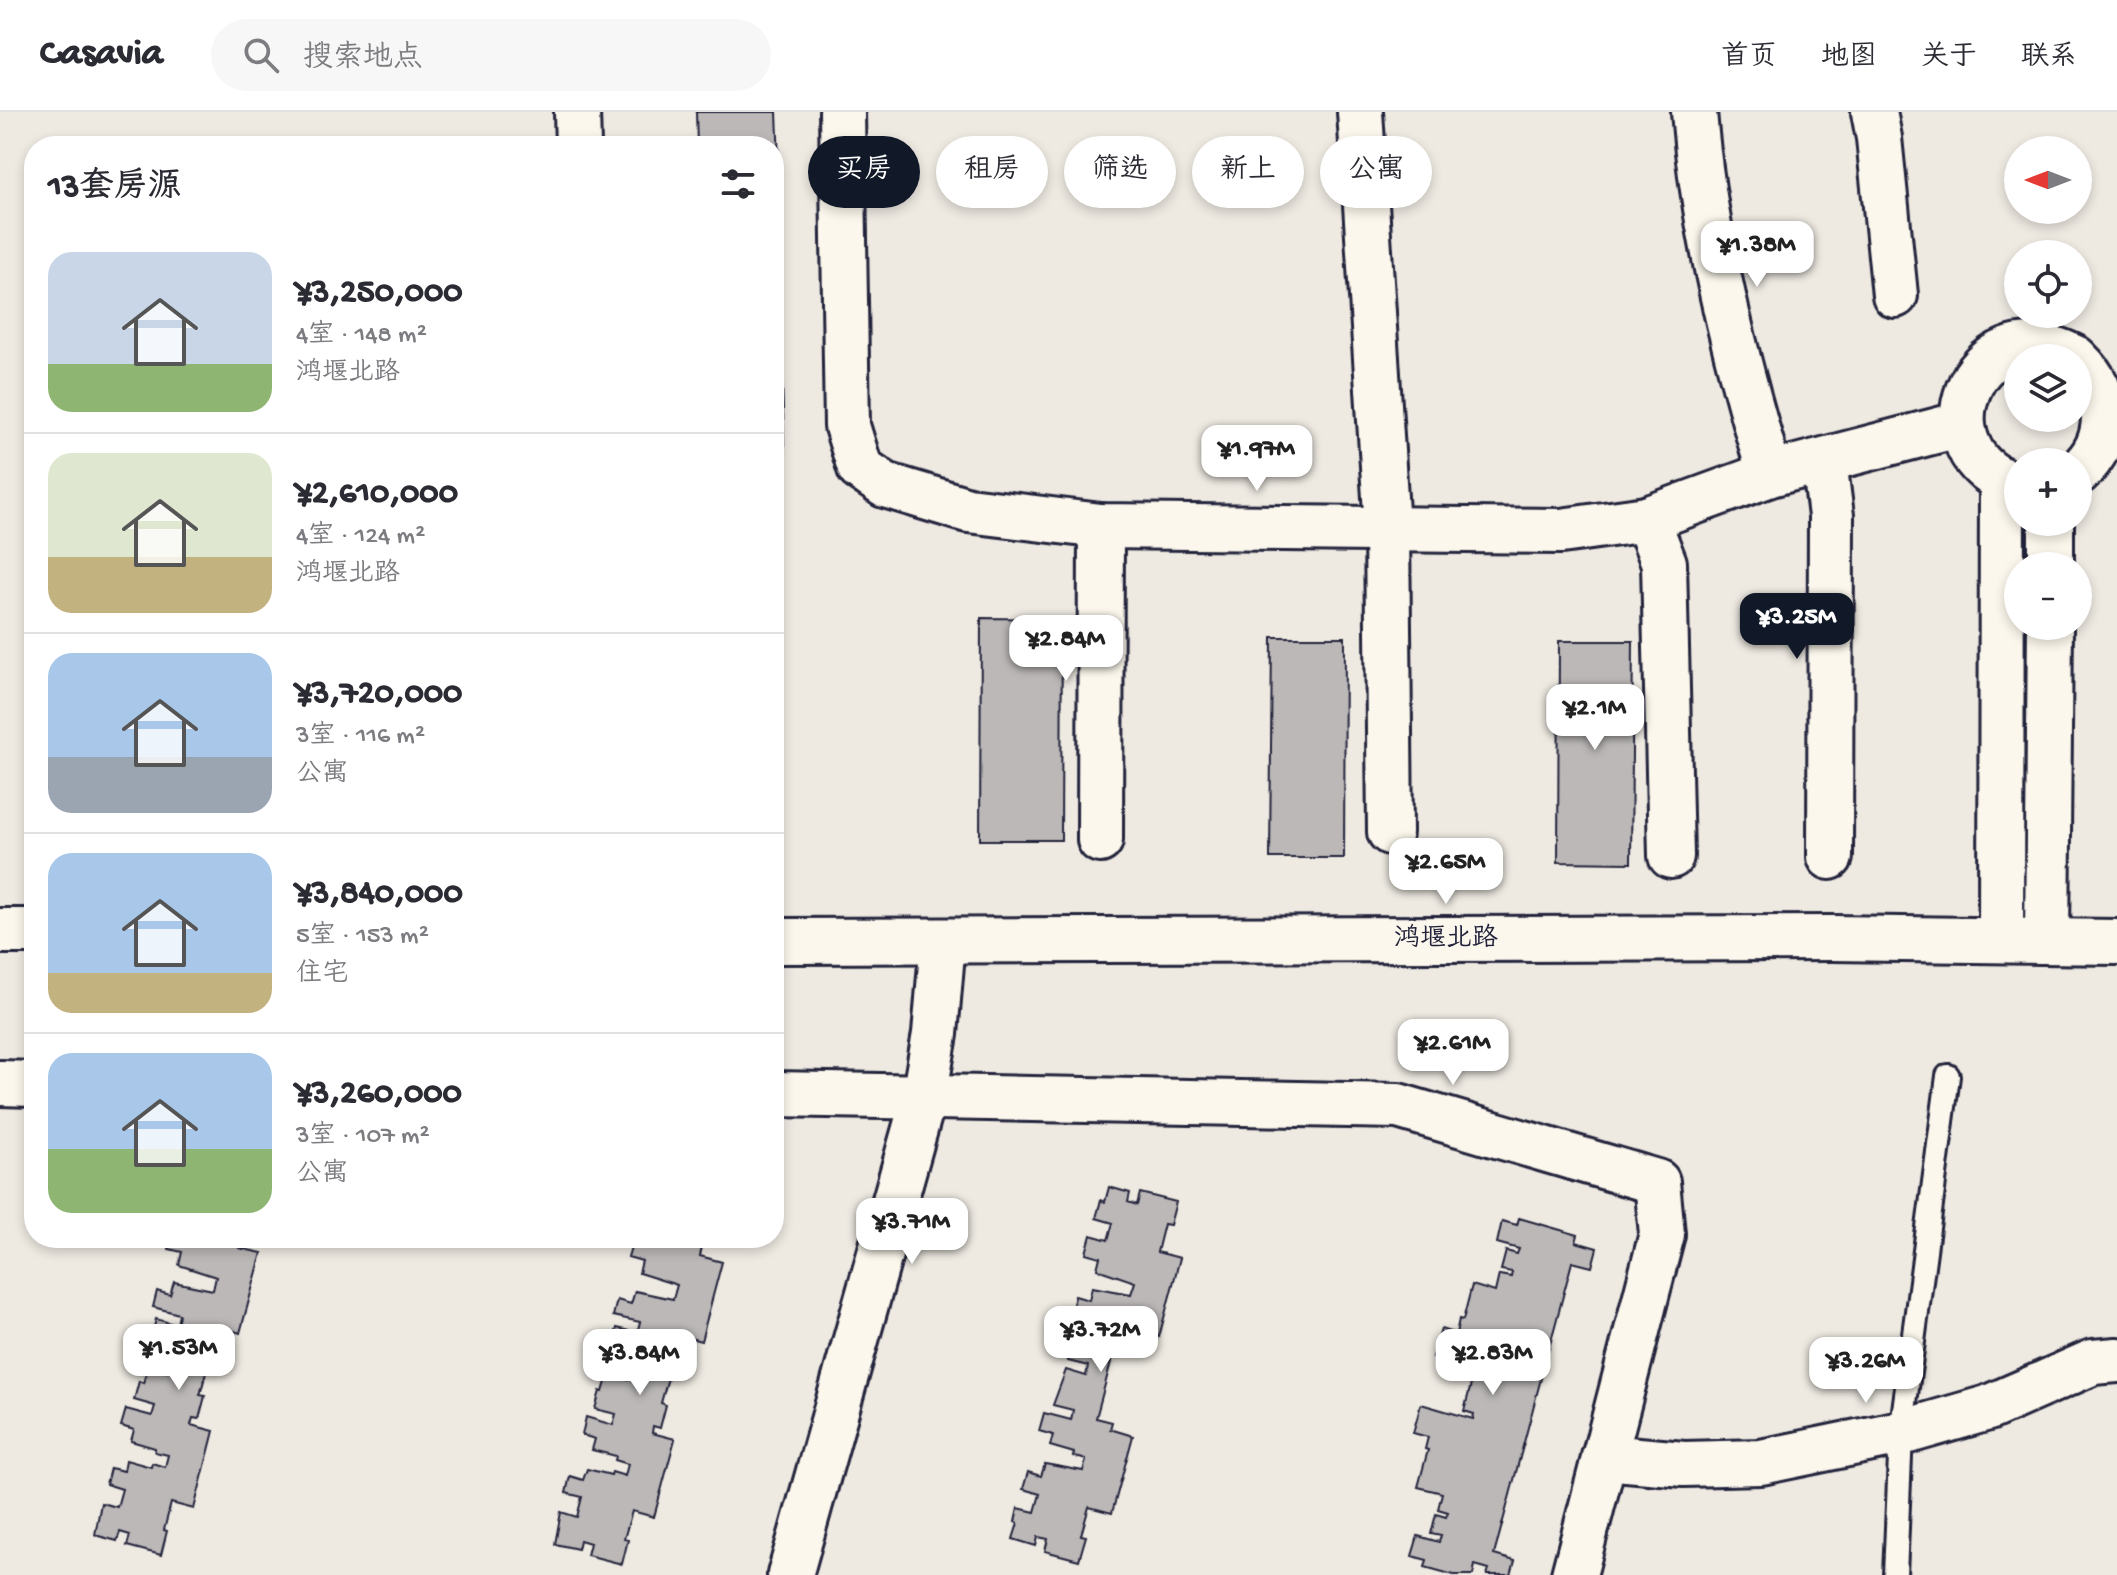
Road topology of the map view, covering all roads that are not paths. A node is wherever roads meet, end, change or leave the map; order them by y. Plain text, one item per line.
1 (577, 112) edge
2 (842, 112) edge
3 (1360, 112) edge
4 (1694, 112) edge
5 (1874, 112) edge
6 (578, 136) edge
7 (1895, 295) dead end
8 (2004, 352) edge
9 (2092, 375) edge
10 (1962, 424) junction
11 (2099, 454) edge
12 (1824, 461) junction
13 (1770, 474) junction
14 (2004, 480) edge
15 (1647, 519) junction
16 (1101, 526) junction
17 (1387, 528) junction
18 (2009, 536) edge
19 (2050, 640) edge
20 (1390, 832) dead end
21 (1100, 840) dead end
22 (1671, 856) dead end
23 (1830, 857) dead end
24 (0, 931) edge
25 (24, 931) edge
26 (2001, 940) junction
27 (784, 941) edge
28 (943, 941) junction
29 (2047, 941) junction
30 (2117, 942) edge
31 (1948, 1076) dead end
32 (0, 1083) edge
33 (24, 1084) edge
34 (784, 1094) edge
35 (924, 1097) junction
36 (2117, 1360) edge
37 (1901, 1433) junction
38 (1604, 1457) junction
39 (790, 1575) edge
40 (1574, 1575) edge
41 (1895, 1575) edge

1 - 6 street
2 - 16 street
3 - 17 street
4 - 13 street
5 - 7 street
8 - 10 street
9 - 11 street
10 - 12 street
10 - 14 street
12 - 13 street
12 - 23 street
13 - 15 street
15 - 17 street
15 - 22 street
16 - 17 street
16 - 21 street
17 - 20 street
18 - 26 street
19 - 29 street
24 - 25 street
26 - 28 street, 鸿堰北路
26 - 29 street, 鸿堰北路
27 - 28 street, 鸿堰北路
28 - 35 street
29 - 30 street, 鸿堰北路
31 - 37 lane
32 - 33 street
34 - 35 street
35 - 38 street
35 - 39 street
36 - 37 street
37 - 38 street
37 - 41 lane
38 - 40 street

